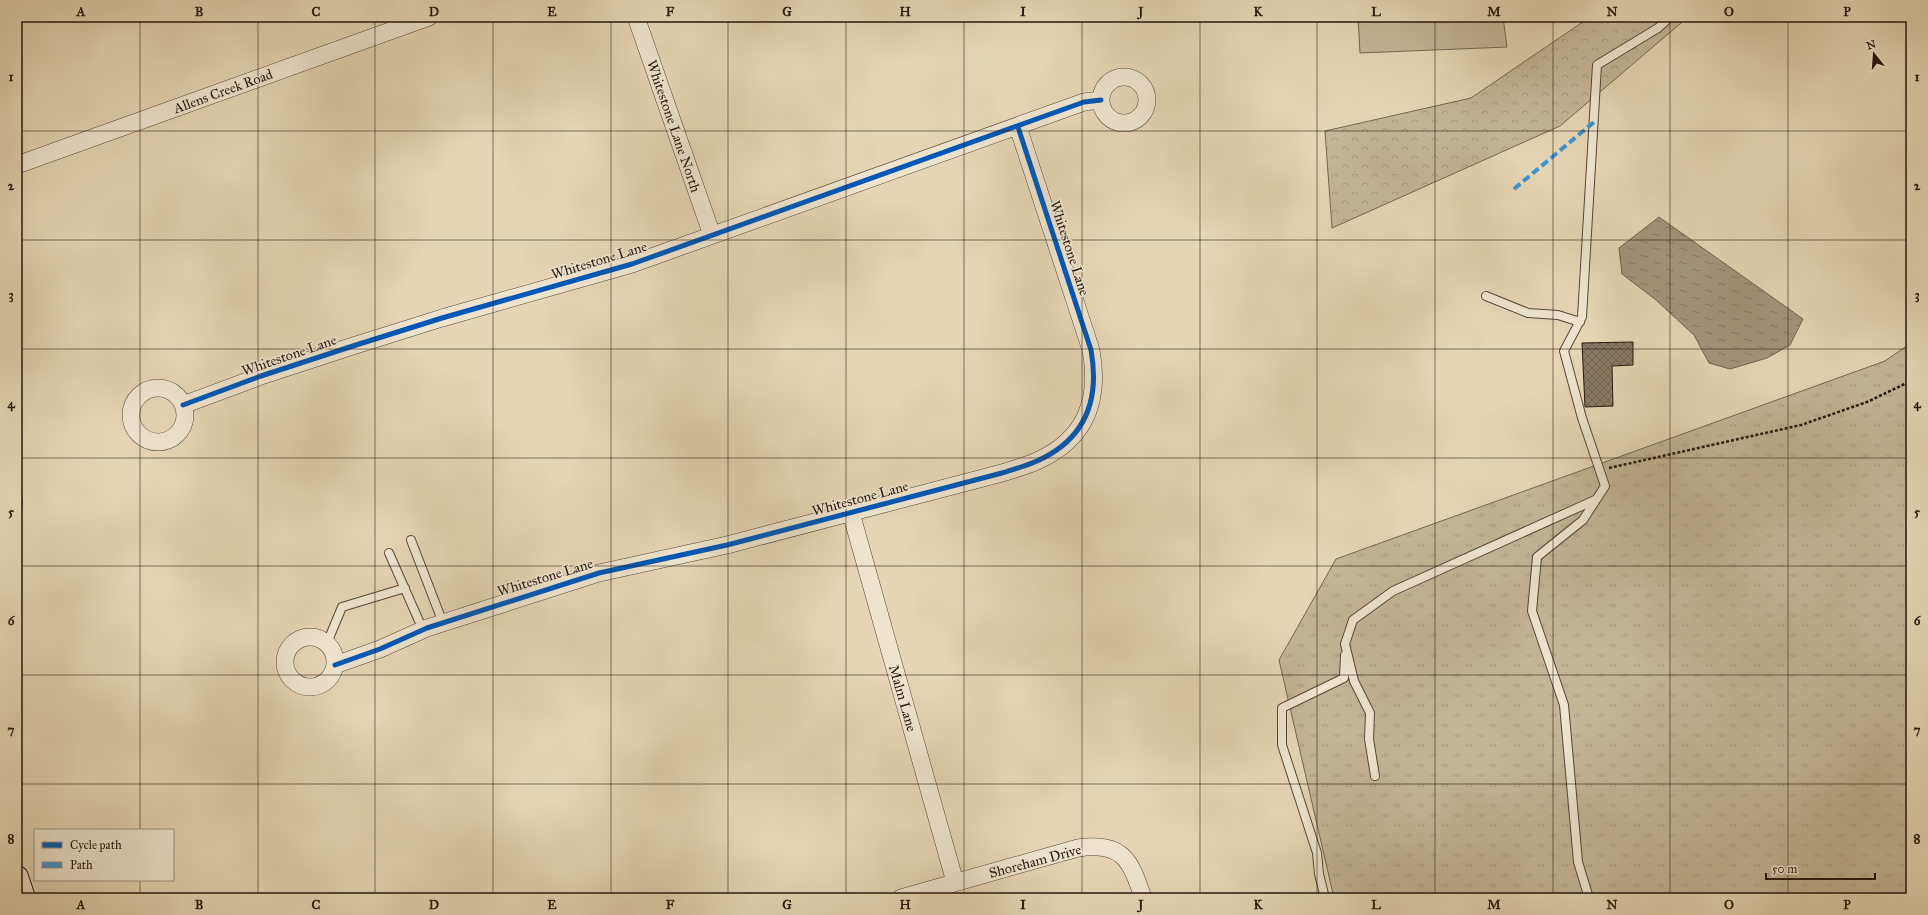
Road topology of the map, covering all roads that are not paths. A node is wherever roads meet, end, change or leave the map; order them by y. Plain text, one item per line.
1 (429, 17) edge
2 (636, 17) edge
3 (1670, 17) edge
4 (1101, 100) dead end
5 (1018, 126) junction
6 (17, 165) edge
7 (712, 235) junction
8 (1486, 296) dead end
9 (1580, 322) junction
10 (183, 405) dead end
11 (17, 498) edge
12 (1595, 500) junction
13 (17, 512) edge
14 (851, 513) junction
15 (411, 540) dead end
16 (389, 553) dead end
17 (405, 588) junction
18 (442, 623) junction
19 (423, 630) junction
20 (327, 643) junction
21 (1345, 644) junction
22 (335, 664) junction
23 (1375, 776) dead end
24 (17, 877) edge
25 (955, 882) junction
26 (24, 898) edge
27 (901, 898) edge
28 (1142, 898) edge
29 (1325, 898) edge
30 (1588, 898) edge

1 - 6 street, Allens Creek Road
2 - 7 street, Whitestone Lane North
3 - 9 lane
4 - 5 street, Whitestone Lane
5 - 7 street, Whitestone Lane
5 - 14 street, Whitestone Lane
7 - 10 street, Whitestone Lane
8 - 9 lane
9 - 12 lane
11 - 13 lane
12 - 21 lane
12 - 30 lane
14 - 18 street, Whitestone Lane
14 - 25 street, Malm Lane
15 - 18 lane
16 - 17 lane
17 - 19 lane
17 - 20 lane
18 - 19 street, Whitestone Lane
19 - 22 street, Whitestone Lane
20 - 22 street
20 - 22 street
21 - 23 lane
21 - 29 lane
24 - 26 main road
25 - 27 street, Shoreham Drive
25 - 28 street, Shoreham Drive

